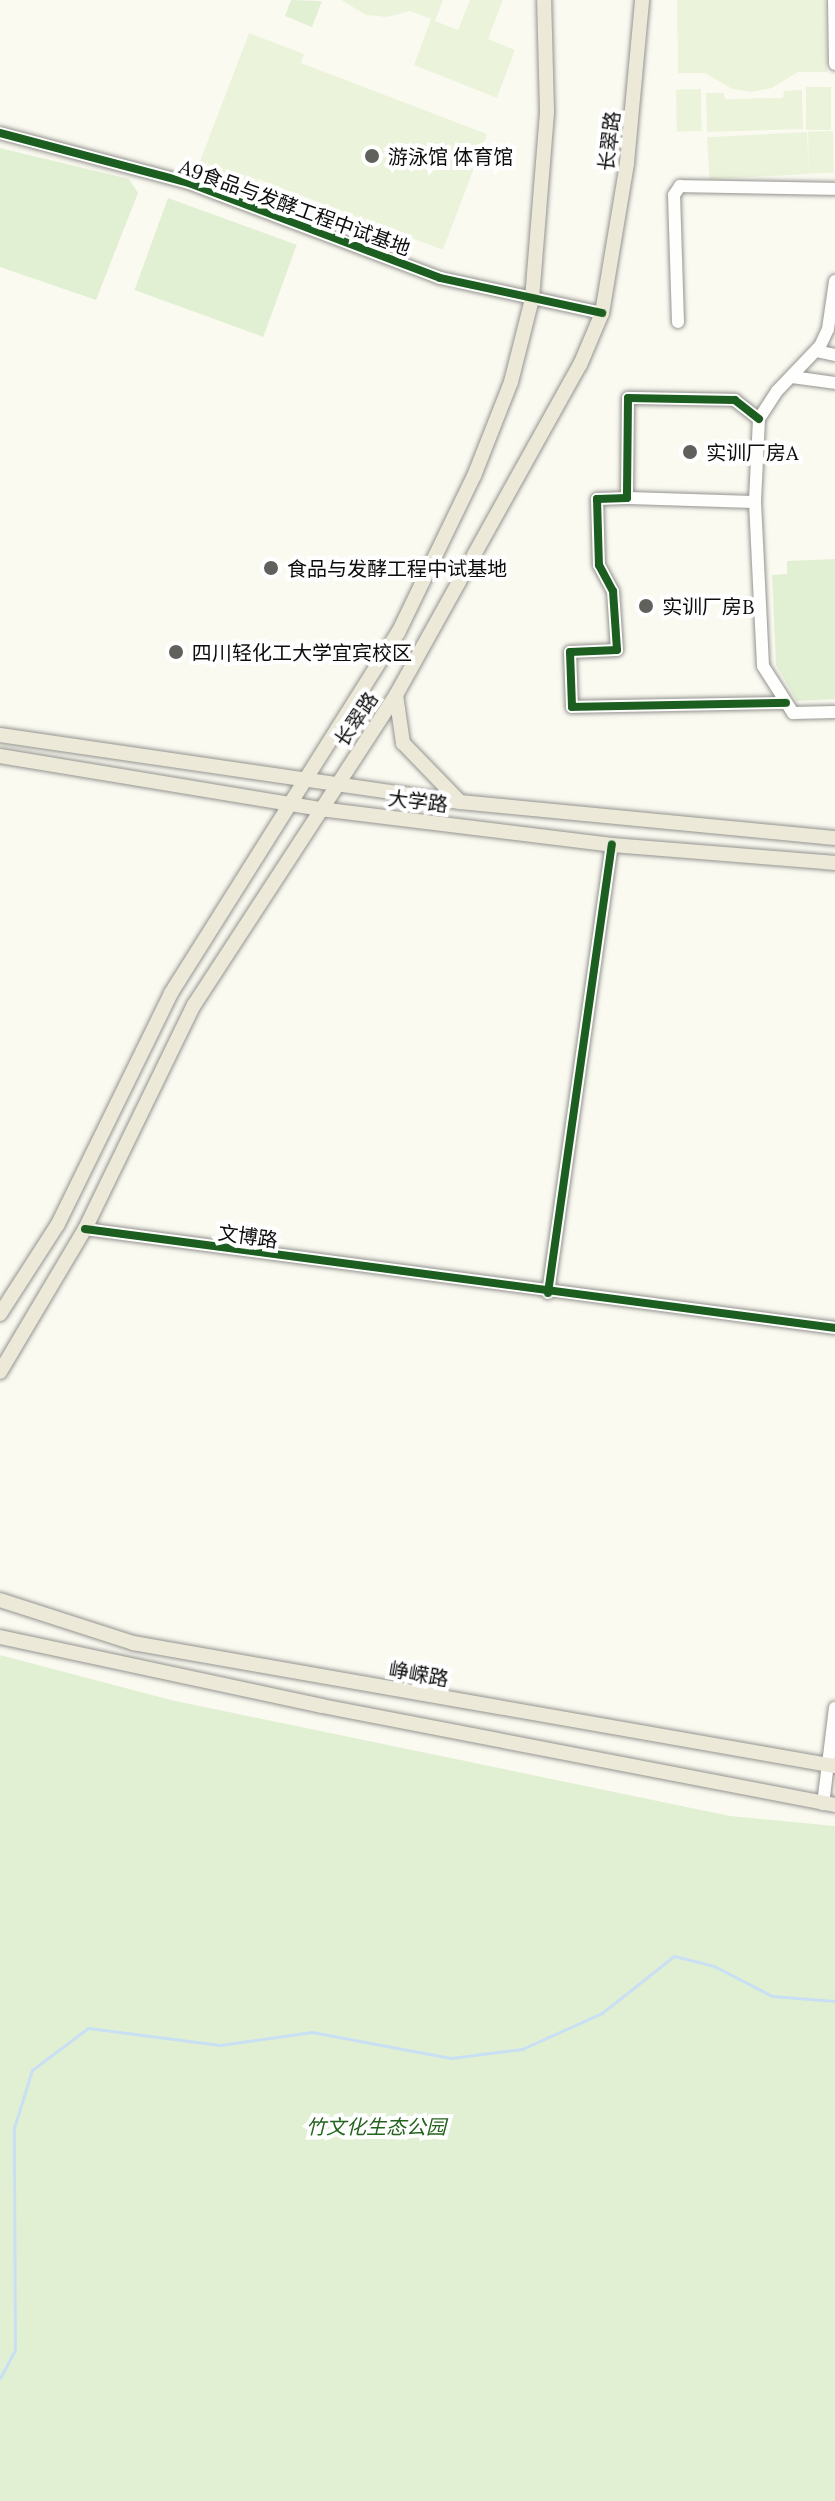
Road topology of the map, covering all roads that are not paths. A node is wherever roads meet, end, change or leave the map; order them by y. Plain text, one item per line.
1 (544, 0) edge
2 (642, 0) edge
3 (834, 0) edge
4 (835, 64) edge
5 (0, 133) edge
6 (835, 189) edge
7 (835, 281) edge
8 (532, 299) junction
9 (602, 313) junction
10 (678, 322) dead end
11 (816, 351) junction
12 (835, 355) edge
13 (792, 377) junction
14 (835, 383) edge
15 (759, 419) junction
16 (627, 498) junction
17 (755, 502) junction
18 (396, 695) junction
19 (786, 703) junction
20 (835, 712) edge
21 (0, 735) edge
22 (0, 756) edge
23 (305, 781) junction
24 (336, 785) junction
25 (460, 802) junction
26 (291, 805) junction
27 (320, 809) junction
28 (835, 838) edge
29 (612, 845) junction
30 (835, 863) edge
31 (85, 1229) junction
32 (548, 1293) junction
33 (0, 1314) edge
34 (835, 1328) edge
35 (0, 1372) edge
36 (0, 1600) edge
37 (0, 1637) edge
38 (835, 1708) edge
39 (832, 1765) edge
40 (829, 1805) edge

1 - 8 main road, 长翠路
2 - 9 main road, 长翠路
3 - 4 street
5 - 8 street, A9食品与发酵工程中试基地
6 - 10 street
7 - 11 street
8 - 9 street, A9食品与发酵工程中试基地
8 - 23 main road, 长翠路
9 - 18 main road, 长翠路
11 - 12 street
11 - 13 street
13 - 14 street
13 - 15 street
15 - 16 street
15 - 17 street
16 - 17 street
16 - 19 street
17 - 19 street
18 - 24 main road, 长翠路
18 - 25 main road
19 - 20 street
21 - 23 main road, 大学路
22 - 26 main road, 大学路
23 - 24 main road, 大学路
23 - 26 main road, 长翠路
24 - 25 main road, 大学路
24 - 27 main road, 长翠路
25 - 28 main road, 大学路
26 - 27 main road, 大学路
26 - 33 main road, 长翠路
27 - 29 main road, 大学路
27 - 31 main road, 长翠路
29 - 30 main road, 大学路
29 - 32 street
31 - 32 street, 文博路
31 - 35 main road, 长翠路
32 - 34 street, 文博路
36 - 39 main road, 峥嵘路
37 - 40 main road
38 - 39 street
39 - 40 street

